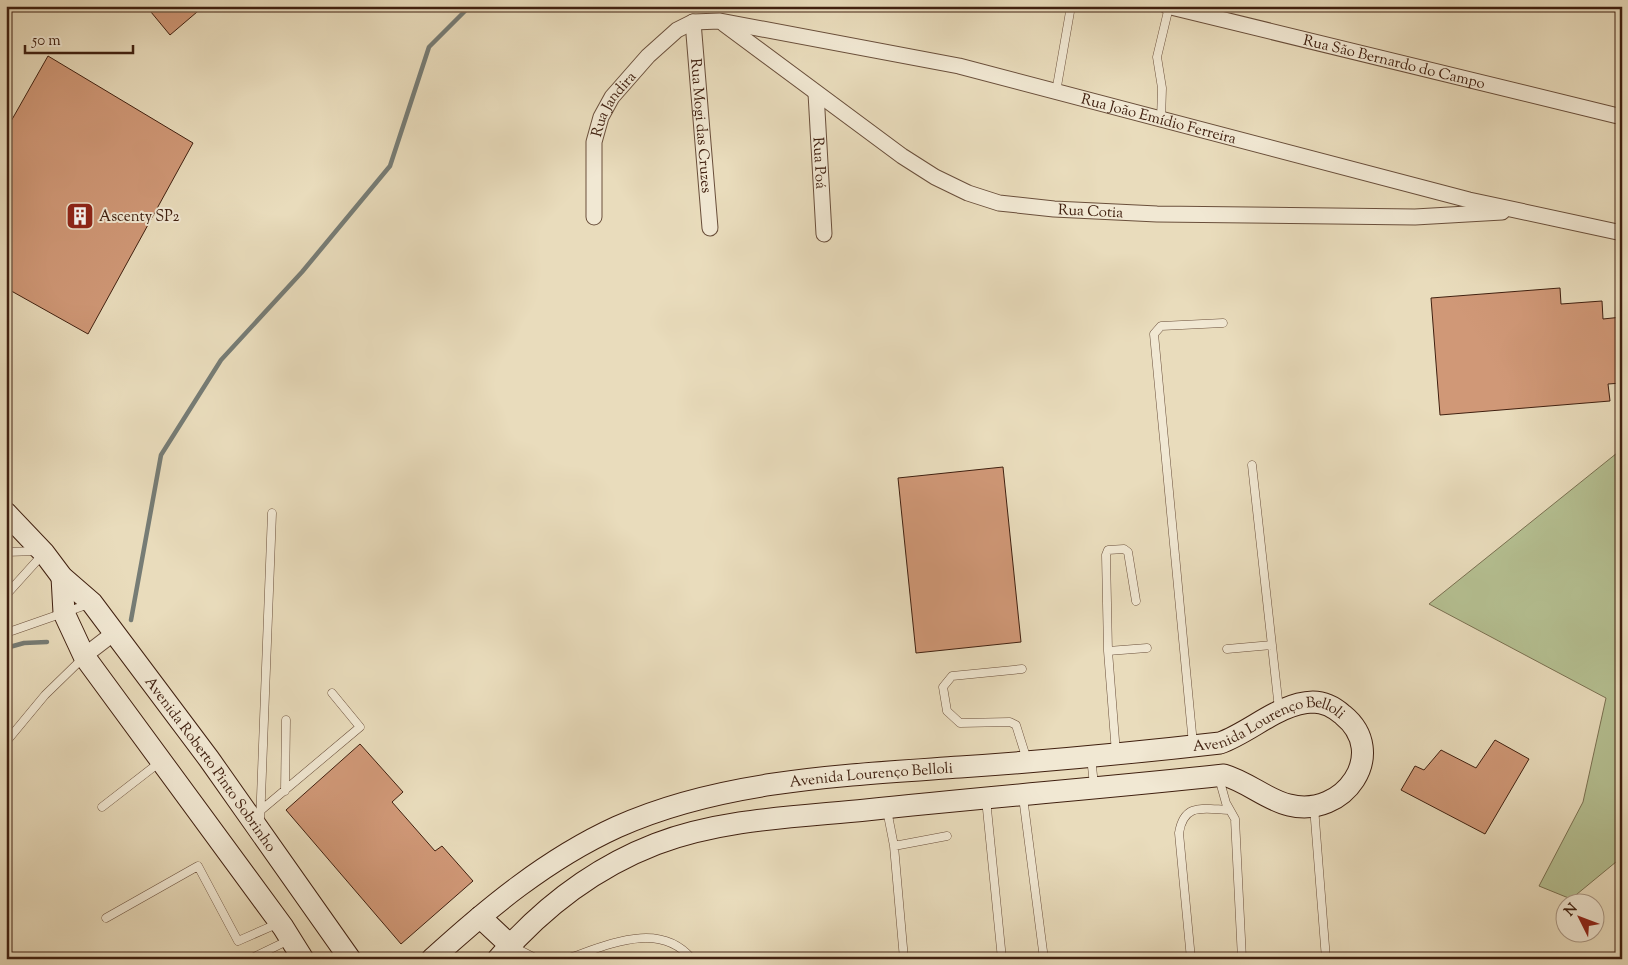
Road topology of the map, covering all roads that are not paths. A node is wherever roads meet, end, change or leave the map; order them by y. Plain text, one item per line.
1 (1071, 6) edge
2 (1168, 6) edge
3 (720, 21) junction
4 (693, 22) junction
5 (1056, 92) junction
6 (816, 93) junction
7 (1622, 117) edge
8 (1161, 120) junction
9 (1519, 211) junction
10 (594, 217) dead end
11 (710, 228) dead end
12 (1622, 233) edge
13 (824, 234) dead end
14 (1223, 323) dead end
15 (1252, 465) dead end
16 (6, 512) edge
17 (272, 513) dead end
18 (6, 552) edge
19 (43, 552) junction
20 (62, 577) junction
21 (6, 595) edge
22 (1136, 601) dead end
23 (92, 603) junction
24 (64, 613) junction
25 (114, 632) junction
26 (6, 633) edge
27 (1272, 645) junction
28 (1147, 648) dead end
29 (1227, 649) dead end
30 (1108, 651) junction
31 (84, 656) junction
32 (1022, 669) dead end
33 (332, 693) dead end
34 (1279, 712) junction
35 (286, 720) dead end
36 (6, 742) edge
37 (1194, 746) junction
38 (1117, 755) junction
39 (1091, 757) junction
40 (161, 761) junction
41 (1028, 762) junction
42 (1219, 776) junction
43 (1094, 788) junction
44 (285, 791) junction
45 (1023, 795) junction
46 (986, 798) junction
47 (102, 807) dead end
48 (1314, 807) junction
49 (886, 808) junction
50 (1229, 810) junction
51 (260, 820) junction
52 (947, 836) dead end
53 (894, 846) junction
54 (480, 917) junction
55 (106, 918) dead end
56 (294, 947) edge
57 (504, 952) edge
58 (250, 959) edge
59 (350, 959) edge
60 (432, 959) edge
61 (537, 959) edge
62 (566, 959) edge
63 (692, 959) edge
64 (904, 959) edge
65 (1002, 959) edge
66 (1044, 959) edge
67 (1191, 959) edge
68 (1242, 959) edge
69 (1326, 959) edge

1 - 5 lane
2 - 7 street, Rua São Bernardo do Campo
2 - 8 lane
3 - 4 street, Rua João Emídio Ferreira
3 - 5 street, Rua João Emídio Ferreira
3 - 6 street, Rua Cotia
4 - 10 street, Rua Jandira
4 - 11 street, Rua Mogi das Cruzes
5 - 8 street, Rua João Emídio Ferreira
6 - 9 street, Rua Cotia
6 - 13 street, Rua Poá
8 - 9 street, Rua João Emídio Ferreira
9 - 12 street, Rua João Emídio Ferreira
14 - 37 lane
15 - 27 lane
16 - 19 street, Avenida Roberto Pinto Sobrinho
17 - 51 lane
18 - 19 lane
19 - 20 street, Avenida Roberto Pinto Sobrinho
19 - 21 lane
20 - 23 street, Avenida Roberto Pinto Sobrinho
20 - 24 street
22 - 30 lane
23 - 24 lane
23 - 25 street, Avenida Roberto Pinto Sobrinho
24 - 26 lane
24 - 31 street
25 - 31 street
25 - 51 street, Avenida Roberto Pinto Sobrinho
27 - 29 lane
27 - 34 lane
28 - 30 lane
30 - 38 lane
31 - 36 lane
31 - 40 street
32 - 41 lane
33 - 44 lane
34 - 37 street, Avenida Lourenço Belloli
34 - 48 street, Avenida Lourenço Belloli
35 - 44 lane
37 - 38 street, Avenida Lourenço Belloli
38 - 39 street, Avenida Lourenço Belloli
39 - 41 street, Avenida Lourenço Belloli
39 - 43 lane
40 - 47 lane
40 - 56 street
41 - 54 street, Avenida Lourenço Belloli
42 - 43 street, Avenida Lourenço Belloli
42 - 48 street, Avenida Lourenço Belloli
42 - 50 lane
43 - 45 street, Avenida Lourenço Belloli
44 - 51 lane
45 - 46 street, Avenida Lourenço Belloli
45 - 66 lane
46 - 49 street, Avenida Lourenço Belloli
46 - 65 lane
48 - 69 lane
49 - 53 lane
49 - 57 street, Avenida Lourenço Belloli
50 - 67 lane
50 - 68 lane
51 - 59 street, Avenida Roberto Pinto Sobrinho
52 - 53 lane
53 - 64 lane
54 - 57 street
54 - 60 street, Avenida Lourenço Belloli
55 - 56 lane
56 - 58 lane
57 - 61 lane
62 - 63 lane

